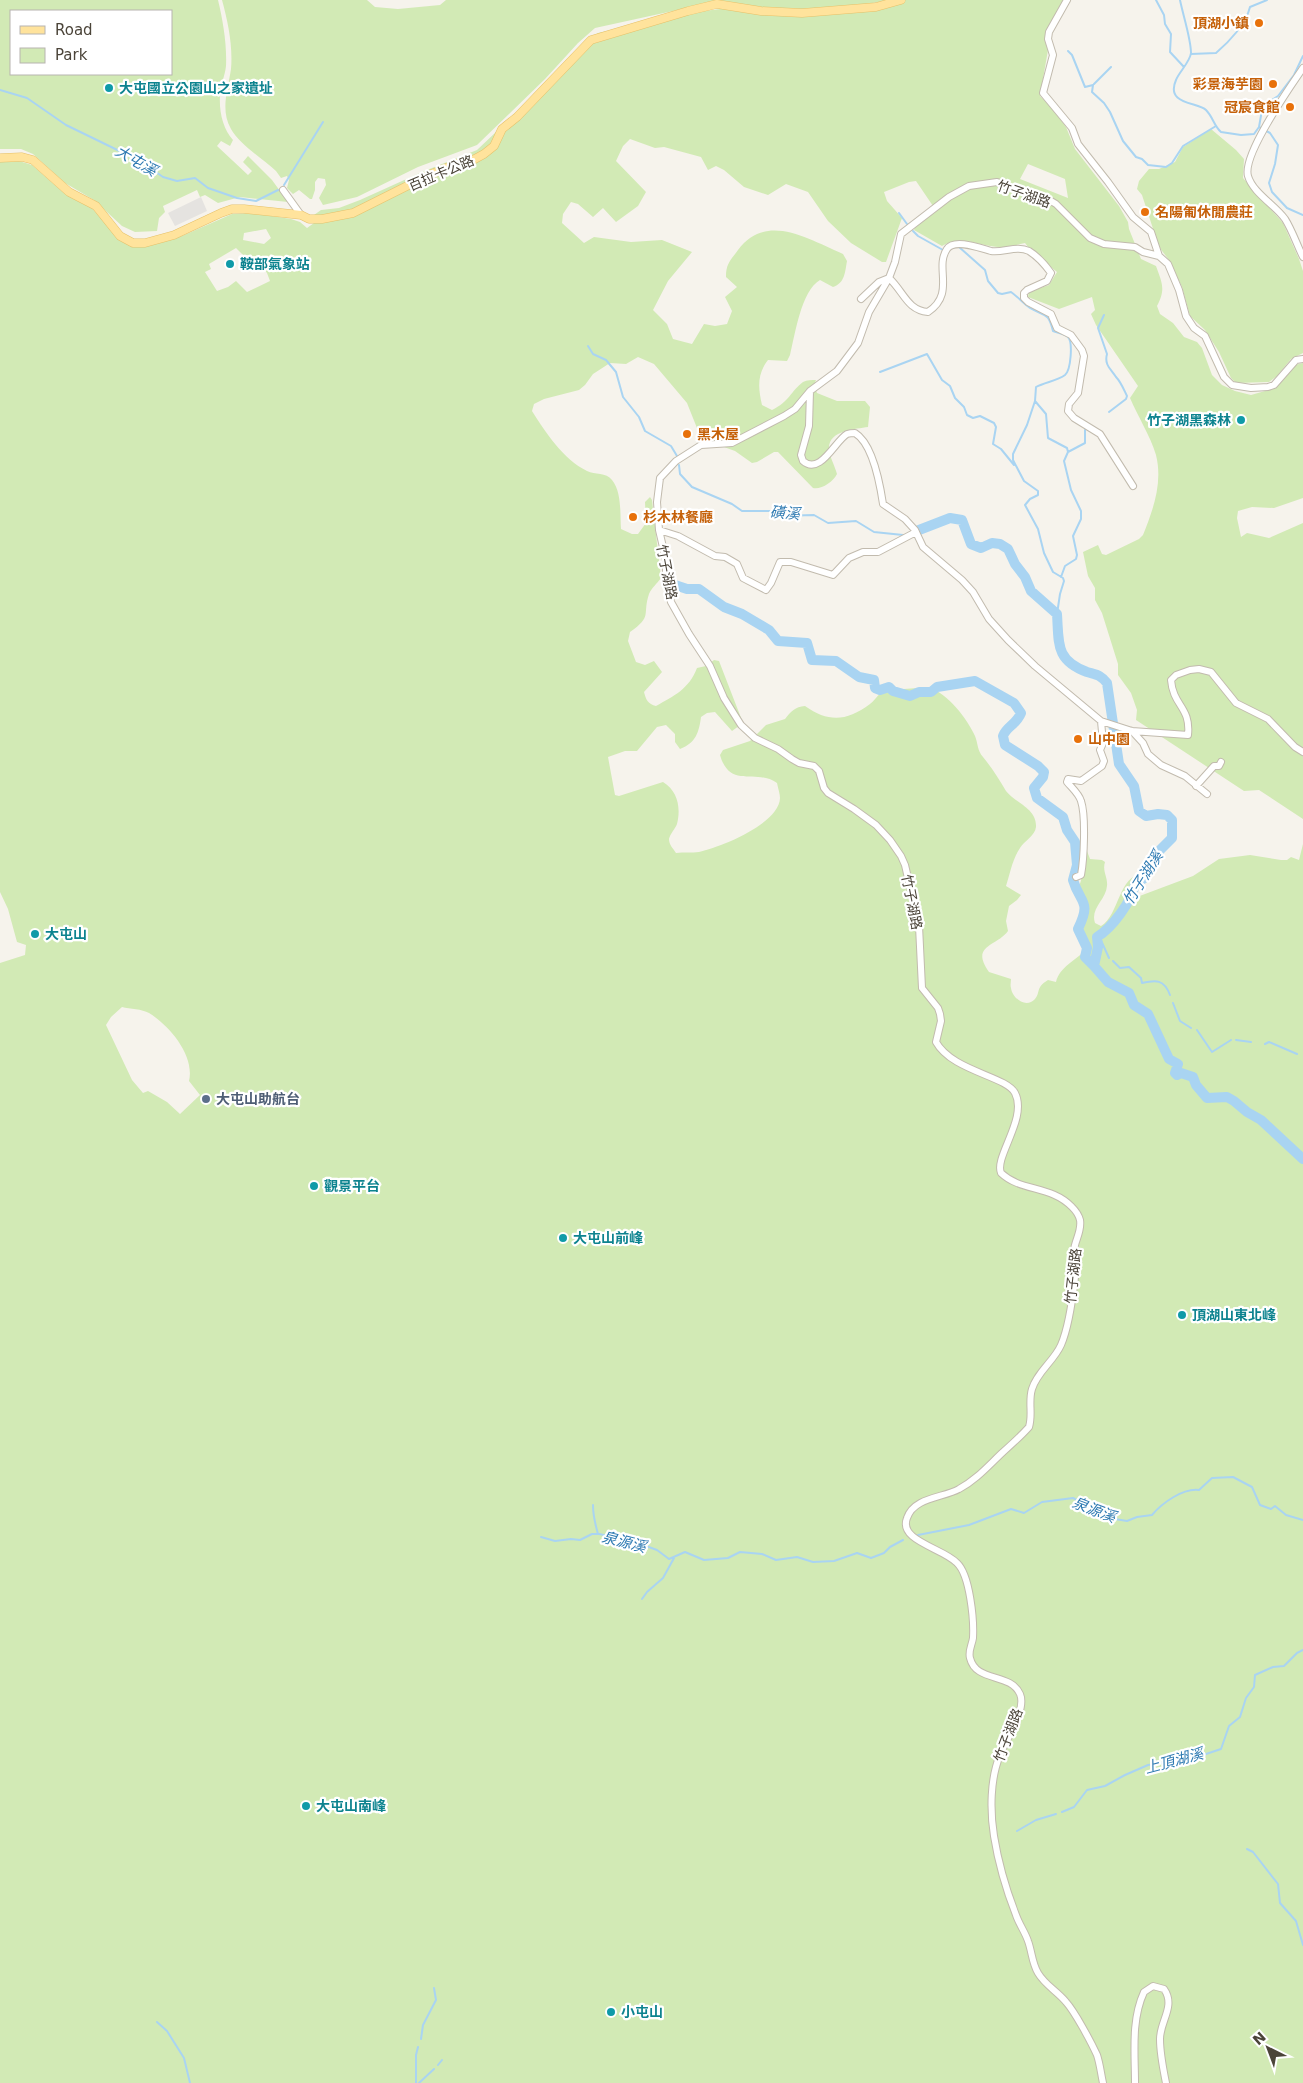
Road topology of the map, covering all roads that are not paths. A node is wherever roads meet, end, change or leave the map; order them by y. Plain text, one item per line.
1 (901, 0) edge
2 (1067, 0) edge
3 (1303, 68) edge
4 (0, 158) edge
5 (283, 190) dead end
6 (301, 215) junction
7 (1159, 256) junction
8 (1303, 257) edge
9 (889, 278) junction
10 (861, 299) dead end
11 (1303, 359) edge
12 (810, 391) junction
13 (1133, 486) dead end
14 (659, 530) junction
15 (916, 532) junction
16 (1101, 721) junction
17 (1132, 731) junction
18 (1303, 752) edge
19 (1221, 762) dead end
20 (1196, 786) junction
21 (1207, 794) dead end
22 (1076, 877) dead end
23 (1103, 2083) edge
24 (1135, 2083) edge
25 (1166, 2083) edge

1 - 6 main road, 百拉卡公路
2 - 7 street
3 - 8 street
4 - 6 main road, 百拉卡公路
5 - 6 street
7 - 9 street, 竹子湖路
7 - 11 street
9 - 10 street
9 - 12 street, 竹子湖路
9 - 13 street
12 - 14 street, 竹子湖路
12 - 15 street
14 - 15 street
14 - 23 street, 竹子湖路
15 - 16 street
16 - 17 street
16 - 22 street
17 - 18 street
17 - 20 street
19 - 20 street
20 - 21 street
24 - 25 street

